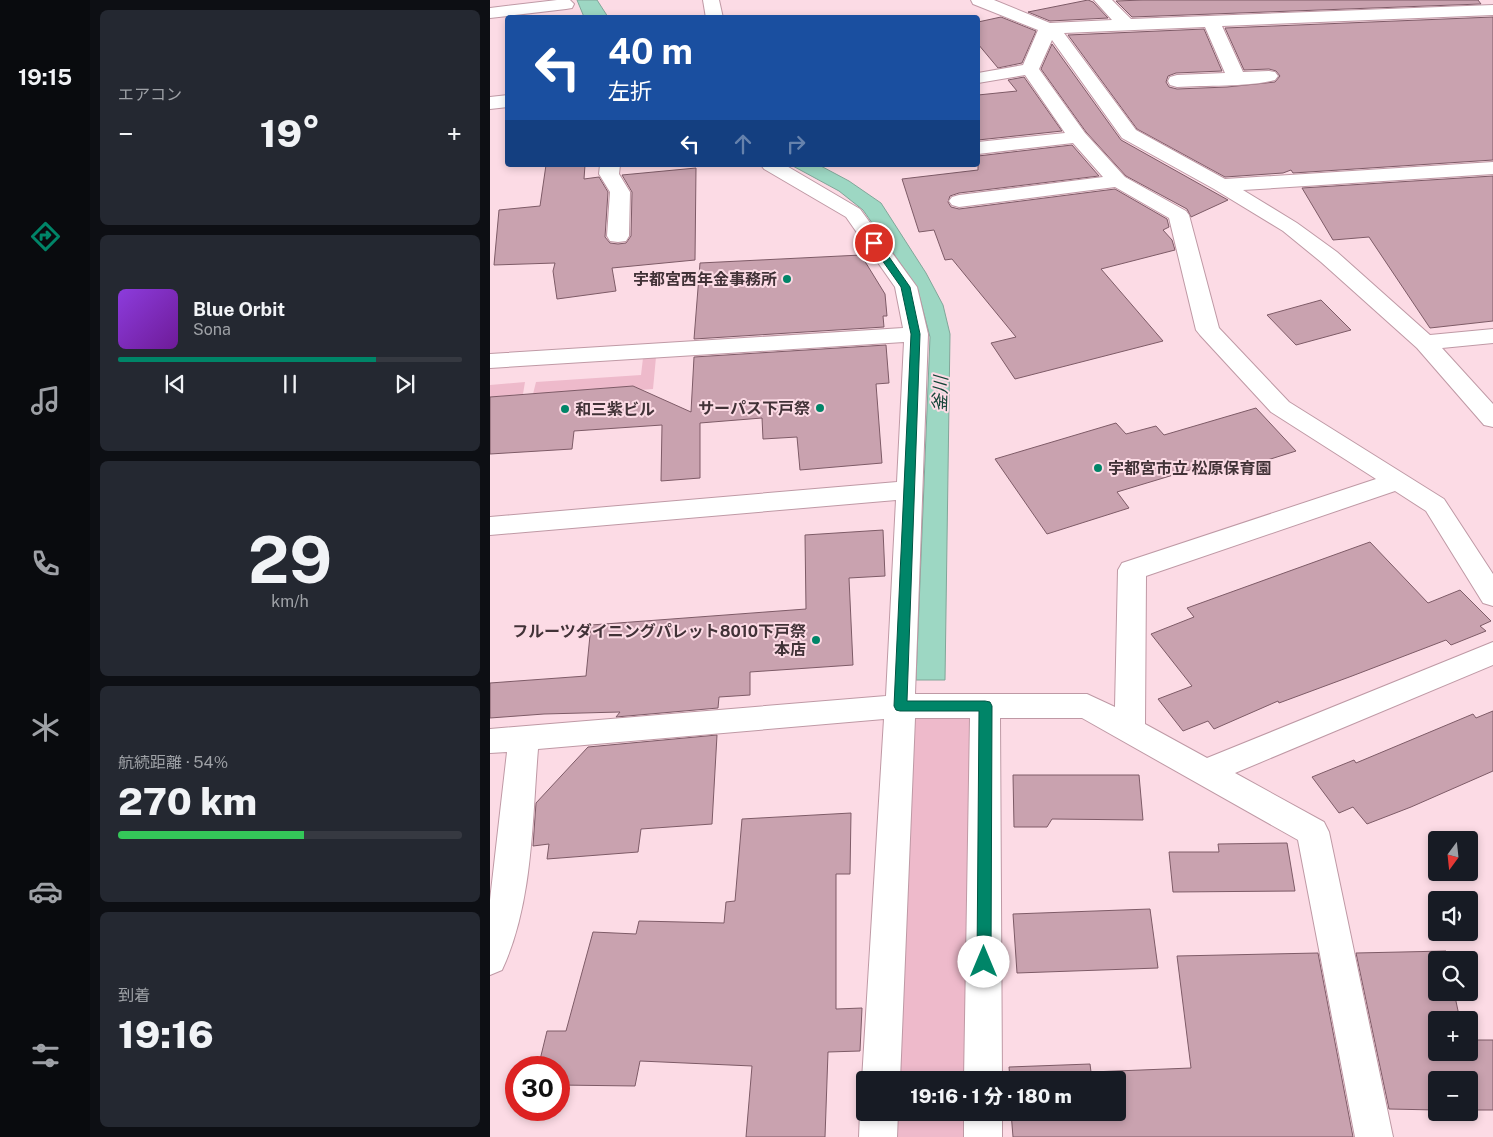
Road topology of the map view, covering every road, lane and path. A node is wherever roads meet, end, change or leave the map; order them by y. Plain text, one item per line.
1 (711, 0) edge
2 (979, 0) edge
3 (1102, 0) edge
4 (568, 7) edge
5 (1493, 10) edge
6 (490, 13) edge
7 (714, 15) edge
8 (1211, 21) junction
9 (1126, 24) junction
10 (1048, 28) junction
11 (1030, 69) junction
12 (1269, 76) dead end
13 (980, 78) edge
14 (1236, 79) junction
15 (1177, 82) dead end
16 (505, 101) edge
17 (490, 103) edge
18 (1078, 137) junction
19 (980, 148) edge
20 (610, 167) edge
21 (774, 167) edge
22 (1493, 168) edge
23 (1118, 181) junction
24 (1221, 185) junction
25 (959, 201) dead end
26 (618, 236) dead end
27 (916, 334) junction
28 (1493, 336) edge
29 (1425, 343) junction
30 (490, 361) edge
31 (1493, 419) edge
32 (1398, 481) junction
33 (909, 490) junction
34 (490, 526) edge
35 (1493, 596) edge
36 (1493, 653) edge
37 (908, 706) junction
38 (977, 706) junction
39 (1130, 730) junction
40 (524, 738) junction
41 (490, 742) edge
42 (1206, 772) junction
43 (490, 959) edge
44 (882, 1071) edge
45 (983, 1071) edge
46 (879, 1121) edge
47 (983, 1121) edge
48 (878, 1137) edge
49 (983, 1137) edge
50 (1374, 1137) edge

1 - 7 street
2 - 10 street
3 - 9 street
4 - 6 street
5 - 8 street
8 - 9 street
8 - 14 street
9 - 10 street
10 - 11 street
10 - 24 street
11 - 13 street
11 - 18 street
12 - 14 street
14 - 15 street
16 - 17 street
18 - 19 street
18 - 23 street
20 - 26 street
21 - 27 street
22 - 24 street
23 - 25 street
23 - 32 street
24 - 29 street
27 - 30 street
27 - 33 street
28 - 29 street
29 - 31 street
32 - 35 street
32 - 39 street
33 - 34 street
33 - 37 street
36 - 42 street
37 - 38 street
37 - 40 street
37 - 44 street
38 - 39 street
38 - 45 street
39 - 42 street
40 - 41 street
40 - 43 street
42 - 50 street
46 - 48 street
47 - 49 street

